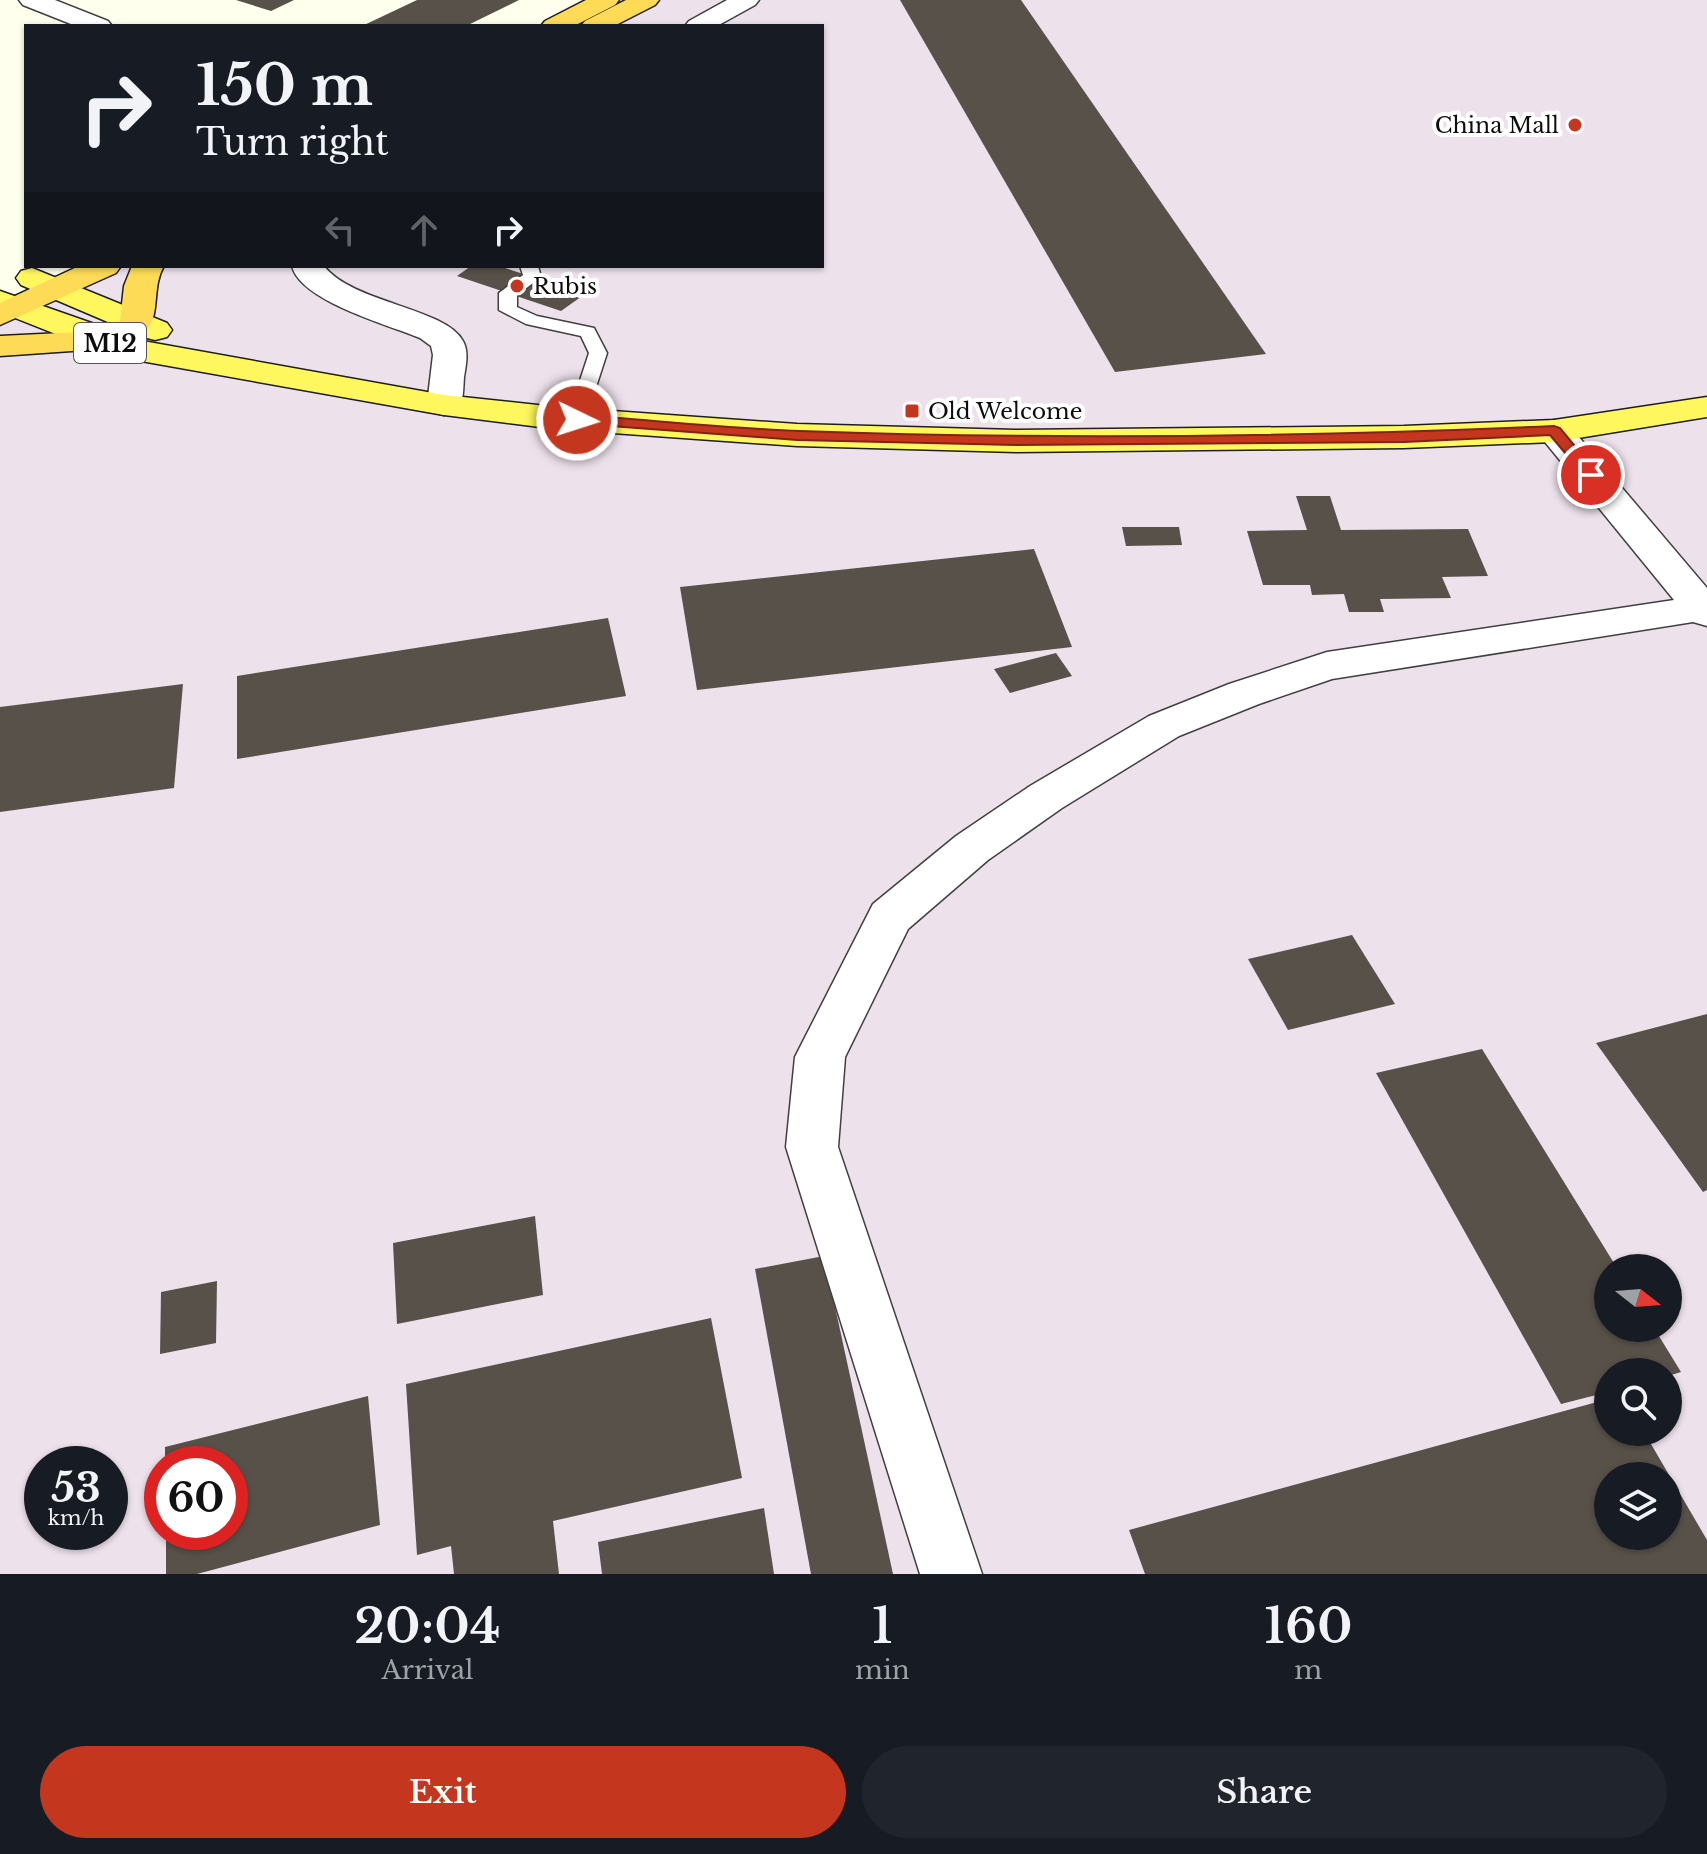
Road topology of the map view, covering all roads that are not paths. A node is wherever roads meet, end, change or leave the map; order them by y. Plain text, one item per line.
1 (32, 0) edge
2 (606, 0) edge
3 (646, 0) edge
4 (746, 0) edge
5 (94, 24) edge
6 (558, 24) edge
7 (598, 24) edge
8 (702, 24) edge
9 (96, 268) edge
10 (147, 268) edge
11 (308, 268) edge
12 (530, 268) edge
13 (49, 278) edge
14 (4, 304) edge
15 (136, 322) junction
16 (103, 341) junction
17 (0, 346) edge
18 (226, 364) junction
19 (444, 405) junction
20 (1707, 407) edge
21 (577, 420) junction
22 (1554, 431) junction
23 (1705, 610) edge
24 (951, 1574) edge

1 - 5 street
2 - 6 highway
3 - 7 highway
4 - 8 street
9 - 13 highway
10 - 15 highway
11 - 19 street
12 - 21 lane
13 - 14 highway
13 - 15 main road, M12
14 - 16 main road, M12
15 - 18 main road, M12
16 - 17 highway
16 - 18 main road, M12
18 - 19 main road, M12
19 - 21 main road, M12
20 - 22 main road, M12
21 - 22 main road, M12
22 - 23 street
23 - 24 street

